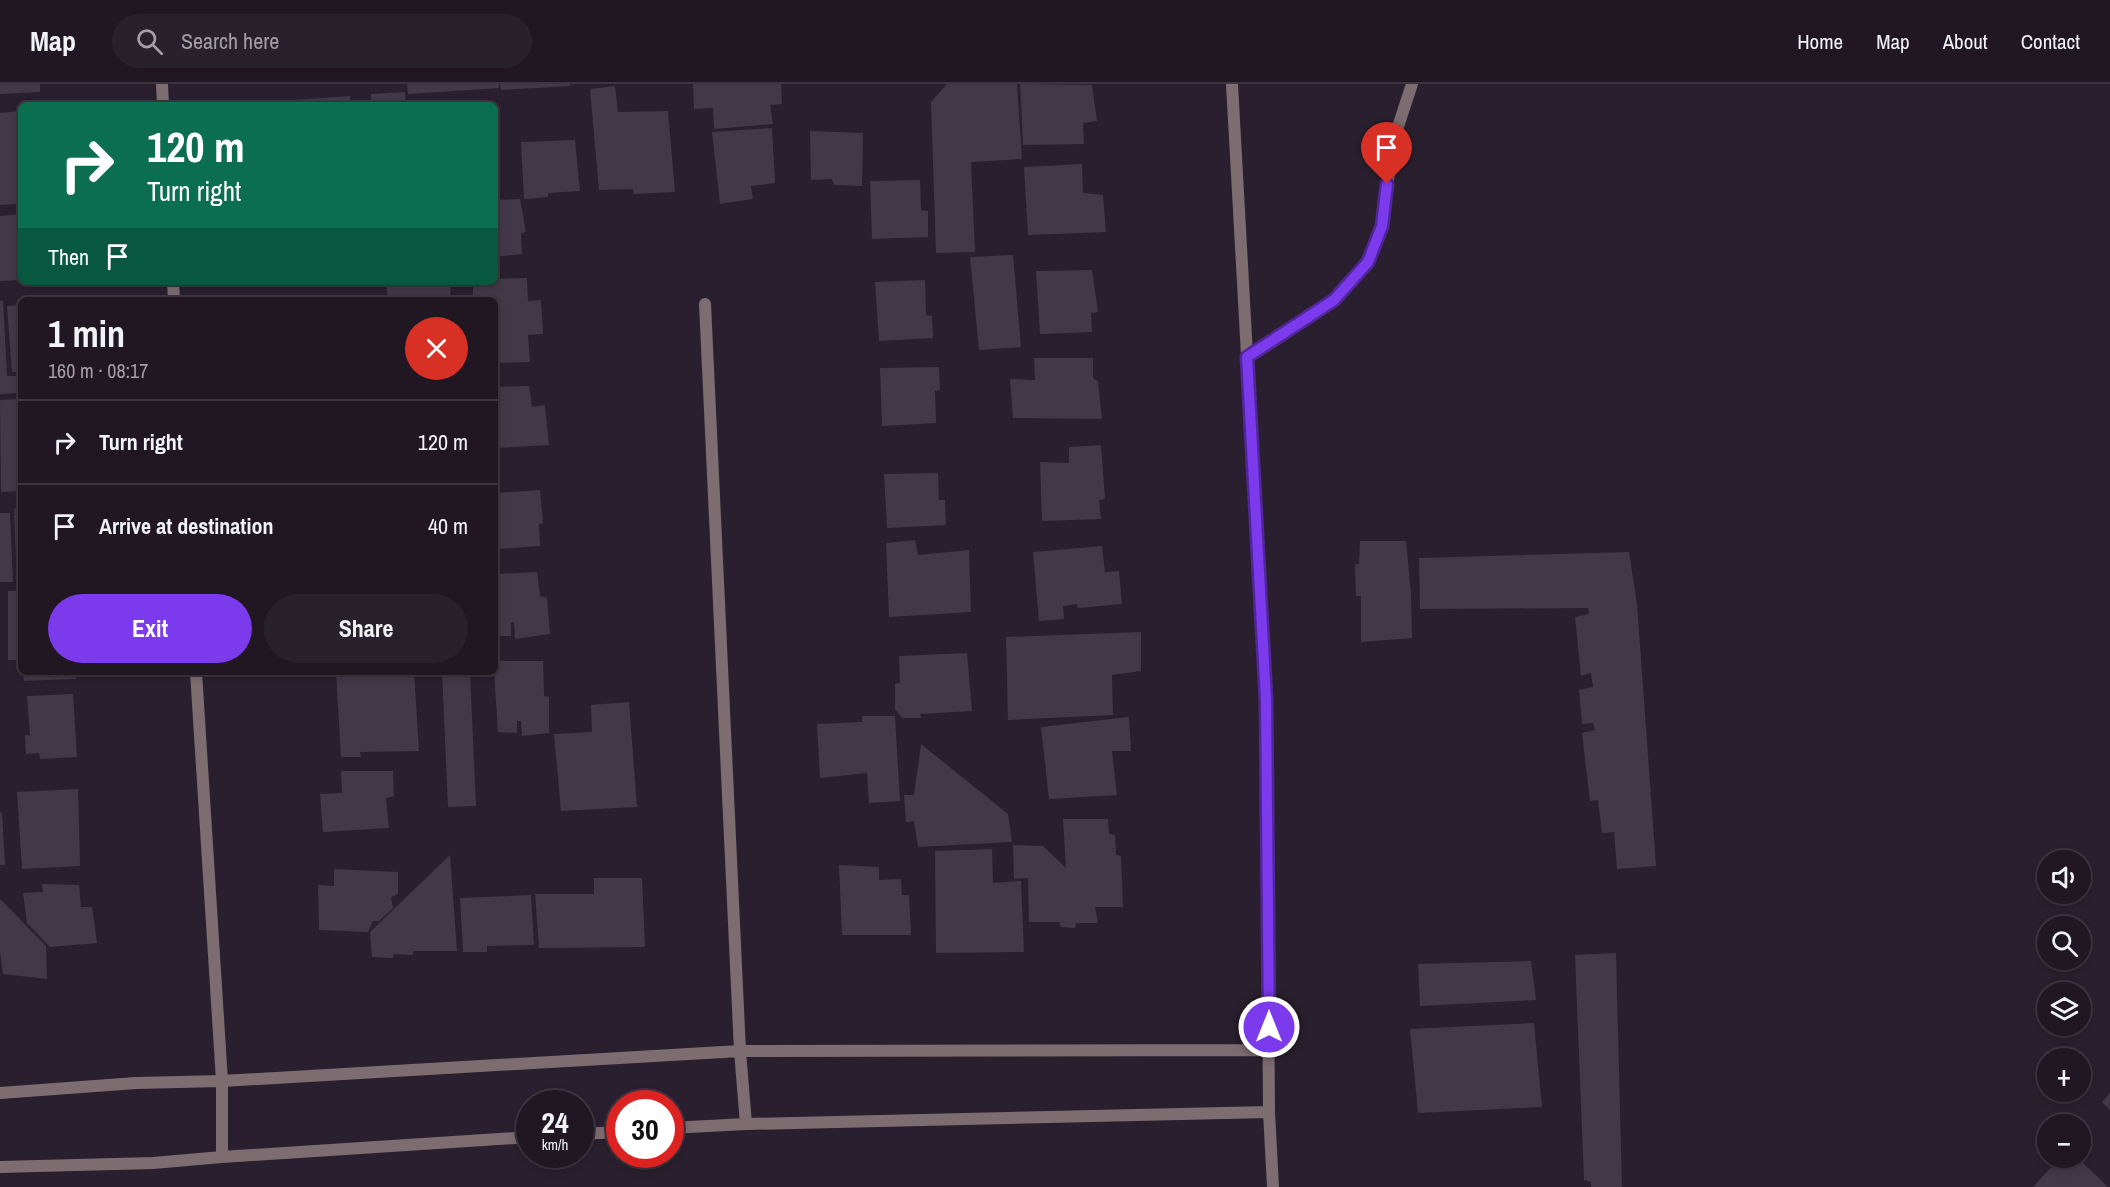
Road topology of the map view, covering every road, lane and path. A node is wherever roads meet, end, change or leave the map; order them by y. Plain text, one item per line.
1 (162, 84) edge
2 (1232, 84) edge
3 (1412, 84) edge
4 (163, 102) edge
5 (705, 304) dead end
6 (1247, 357) junction
7 (196, 675) edge
8 (1269, 1050) junction
9 (740, 1052) junction
10 (222, 1081) junction
11 (0, 1092) edge
12 (1269, 1112) junction
13 (746, 1124) junction
14 (684, 1127) edge
15 (516, 1138) edge
16 (222, 1157) junction
17 (0, 1167) edge
18 (1273, 1187) edge

1 - 4 street
2 - 6 street
3 - 6 street
5 - 9 street
6 - 8 street
7 - 10 street
8 - 9 street
8 - 12 street
9 - 10 street
9 - 13 street
10 - 11 street
10 - 16 street
12 - 13 street
12 - 18 street
13 - 14 street
15 - 16 street
16 - 17 street

